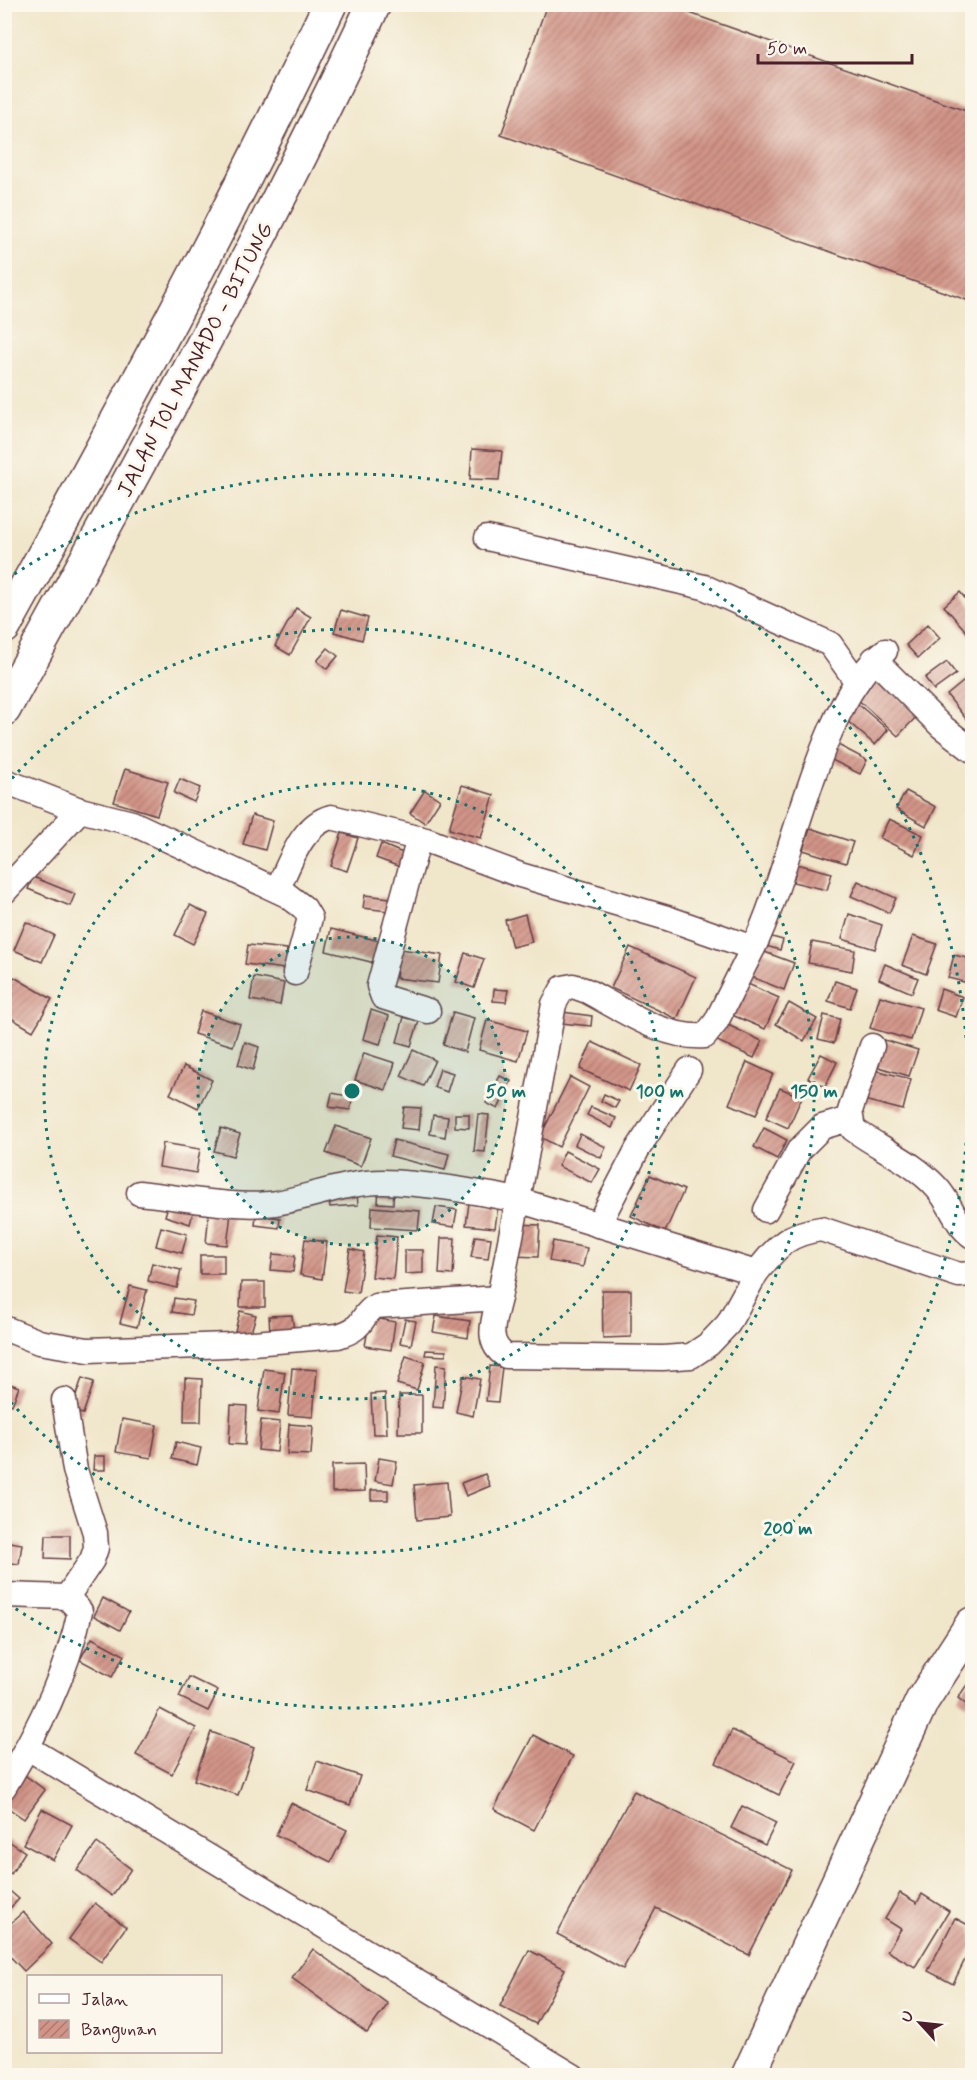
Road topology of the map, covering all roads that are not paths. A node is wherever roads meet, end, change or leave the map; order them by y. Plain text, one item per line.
1 (330, 4) edge
2 (374, 4) edge
3 (487, 538) dead end
4 (4, 627) edge
5 (857, 682) junction
6 (4, 709) edge
7 (972, 750) edge
8 (10, 783) dead end
9 (80, 810) junction
10 (419, 838) junction
11 (278, 890) junction
12 (4, 892) edge
13 (753, 948) junction
14 (295, 973) dead end
15 (428, 1011) dead end
16 (872, 1046) dead end
17 (689, 1070) dead end
18 (849, 1119) junction
19 (140, 1193) dead end
20 (518, 1200) junction
21 (766, 1210) dead end
22 (598, 1225) junction
23 (972, 1236) edge
24 (756, 1273) junction
25 (972, 1274) edge
26 (499, 1298) junction
27 (4, 1328) edge
28 (64, 1400) dead end
29 (4, 1595) edge
30 (67, 1597) junction
31 (972, 1624) edge
32 (28, 1748) junction
33 (4, 1787) edge
34 (573, 2076) edge
35 (747, 2076) edge

1 - 4 main road, JALAN TOL MANADO - BITUNG
2 - 6 main road, JALAN TOL MANADO - BITUNG
3 - 5 street
5 - 7 street
5 - 13 street
8 - 9 street
9 - 11 street
9 - 12 street
10 - 11 street
10 - 13 street
10 - 15 street
11 - 14 street
13 - 20 street
16 - 18 street
17 - 22 street
18 - 21 street
18 - 23 street
19 - 20 street
20 - 22 street
20 - 26 street
22 - 24 street
24 - 25 street
24 - 26 street
26 - 27 street
28 - 30 street
29 - 30 street
30 - 32 street
31 - 35 main road
32 - 33 street
32 - 34 street

